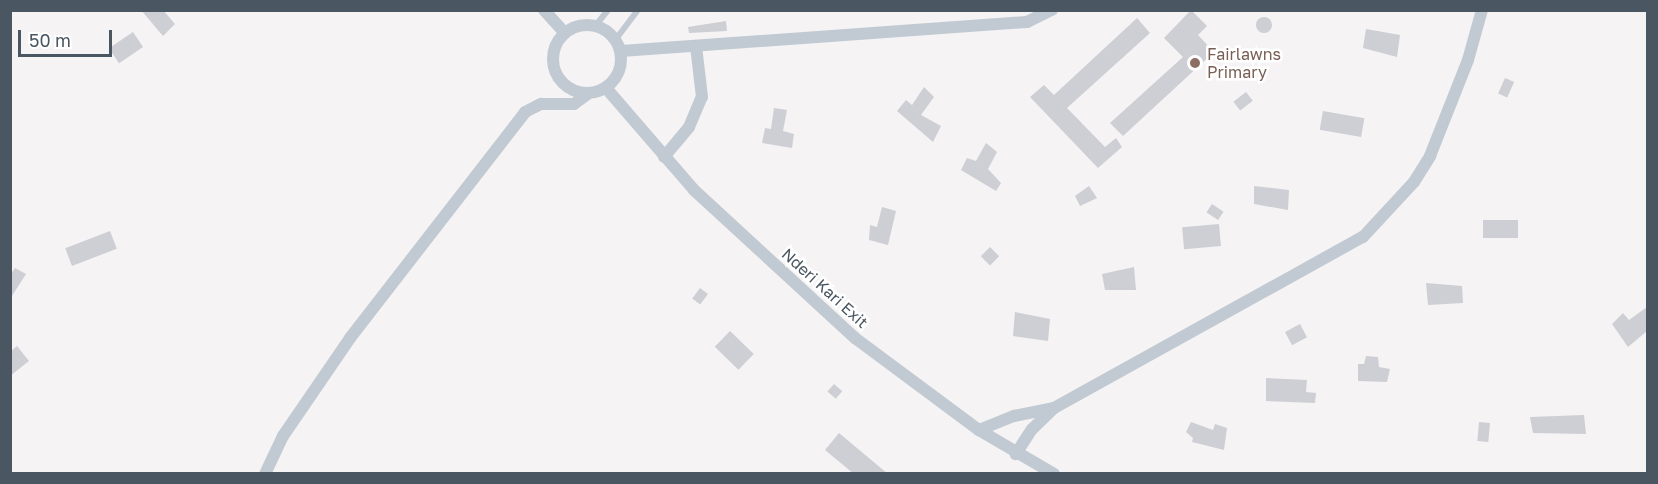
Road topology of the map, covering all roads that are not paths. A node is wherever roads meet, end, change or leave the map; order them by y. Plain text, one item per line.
1 (544, 10) edge
2 (608, 10) edge
3 (638, 10) edge
4 (1052, 10) edge
5 (1482, 10) edge
6 (596, 26) junction
7 (564, 32) junction
8 (616, 39) junction
9 (696, 46) junction
10 (621, 51) junction
11 (606, 88) junction
12 (588, 94) junction
13 (664, 157) junction
14 (1054, 408) junction
15 (979, 430) junction
16 (1016, 454) junction
17 (265, 474) edge
18 (1054, 474) edge

1 - 7 street
2 - 6 lane
3 - 8 lane
4 - 9 street
5 - 14 street
6 - 7 street
6 - 8 street
7 - 12 street
8 - 10 street
9 - 10 street
9 - 13 street
10 - 11 street
11 - 12 street
11 - 13 street, Nderi Kari Exit
12 - 17 street
13 - 15 street, Nderi Kari Exit
14 - 15 street
14 - 16 street
15 - 16 street, Nderi Kari Exit
16 - 18 street, Nderi Kari Exit

